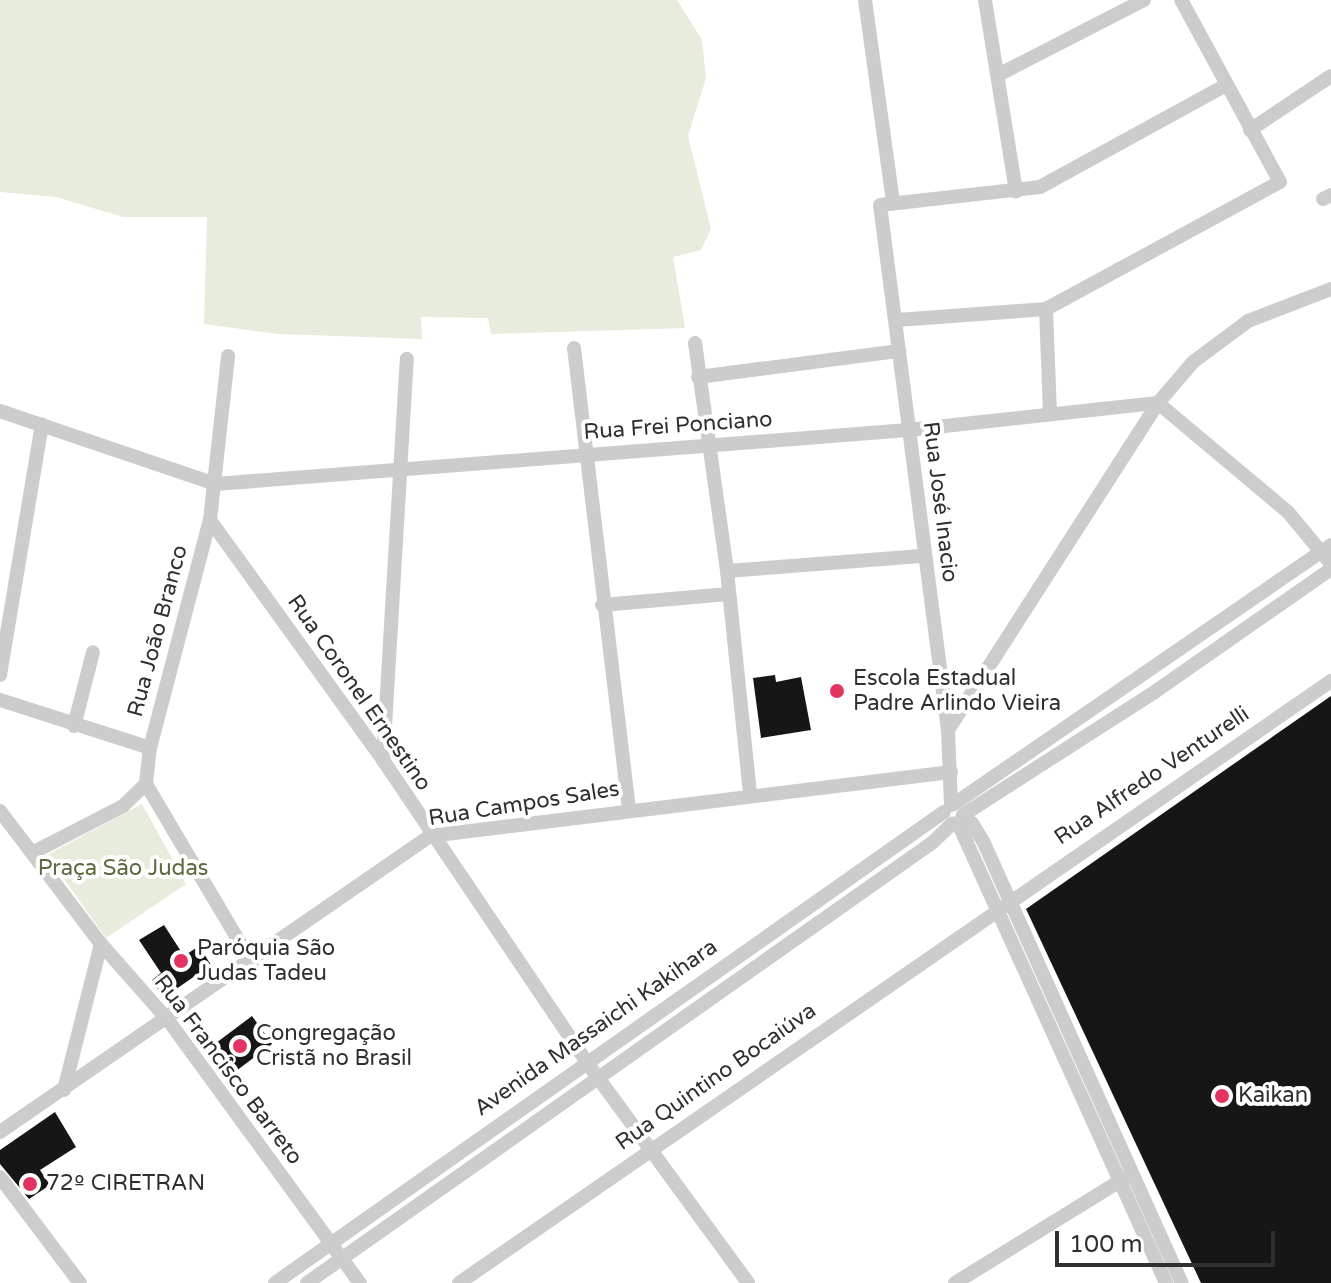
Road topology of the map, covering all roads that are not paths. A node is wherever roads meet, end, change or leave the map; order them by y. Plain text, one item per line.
1 (865, 0) edge
2 (985, 0) edge
3 (1144, 0) edge
4 (1181, 0) edge
5 (998, 75) junction
6 (1331, 76) edge
7 (1226, 85) junction
8 (1250, 130) junction
9 (1016, 192) junction
10 (887, 204) junction
11 (1331, 289) edge
12 (1046, 309) junction
13 (897, 320) junction
14 (695, 343) dead end
15 (574, 348) dead end
16 (899, 351) junction
17 (228, 356) dead end
18 (407, 359) dead end
19 (698, 377) junction
20 (1158, 403) junction
21 (0, 411) edge
22 (1050, 413) junction
23 (42, 424) junction
24 (908, 430) junction
25 (709, 446) junction
26 (584, 455) junction
27 (403, 472) junction
28 (216, 484) junction
29 (210, 520) junction
30 (924, 556) junction
31 (1329, 557) edge
32 (727, 571) junction
33 (729, 594) junction
34 (602, 605) junction
35 (93, 652) dead end
36 (0, 675) edge
37 (1331, 681) edge
38 (0, 700) edge
39 (74, 726) junction
40 (948, 730) junction
41 (150, 748) junction
42 (383, 760) junction
43 (951, 772) junction
44 (146, 784) junction
45 (750, 795) junction
46 (629, 811) junction
47 (955, 814) junction
48 (1, 815) edge
49 (430, 836) junction
50 (34, 852) junction
51 (1004, 902) junction
52 (101, 944) junction
53 (252, 963) junction
54 (168, 1020) junction
55 (585, 1060) junction
56 (597, 1075) junction
57 (64, 1090) junction
58 (0, 1132) edge
59 (651, 1149) junction
60 (0, 1177) edge
61 (1126, 1177) junction
62 (331, 1244) junction
63 (342, 1259) junction
64 (80, 1283) edge
65 (275, 1283) edge
66 (307, 1283) edge
67 (360, 1283) edge
68 (459, 1283) edge
69 (748, 1283) edge
70 (955, 1283) edge
71 (1166, 1283) edge
72 (1182, 1283) edge

1 - 10 street, Rua José Inacio
2 - 5 street
3 - 5 street
4 - 7 street
5 - 9 street
6 - 8 street
7 - 8 street
7 - 9 street
8 - 12 street
9 - 10 street
10 - 13 street, Rua José Inacio
11 - 20 street
12 - 13 street
12 - 22 street
13 - 16 street, Rua José Inacio
14 - 19 street
15 - 26 street
16 - 19 street
16 - 24 street, Rua José Inacio
17 - 28 street, Rua João Branco
18 - 27 street
19 - 25 street
20 - 22 street, Rua Frei Ponciano
20 - 31 street
20 - 40 street
21 - 23 street, Rua Frei Ponciano
22 - 24 street, Rua Frei Ponciano
23 - 28 street, Rua Frei Ponciano
23 - 36 street
24 - 25 street, Rua Frei Ponciano
24 - 30 street, Rua José Inacio
25 - 26 street, Rua Frei Ponciano
25 - 32 street
26 - 27 street, Rua Frei Ponciano
26 - 34 street
27 - 28 street, Rua Frei Ponciano
27 - 42 street
28 - 29 street, Rua João Branco
29 - 41 street, Rua João Branco
29 - 42 street, Rua Coronel Ernestino
30 - 32 street
30 - 40 street, Rua José Inacio
31 - 47 street, Avenida Massaichi Kakihara
32 - 33 street
33 - 34 street
33 - 45 street
34 - 46 street
35 - 39 street
37 - 51 street, Rua Alfredo Venturelli
38 - 39 street
39 - 41 street
40 - 43 street, Rua José Inacio
41 - 44 street, Rua João Branco
42 - 49 street, Rua Coronel Ernestino
43 - 45 street, Rua Campos Sales
43 - 47 street, Rua José Inacio
44 - 50 street
44 - 53 street
45 - 46 street, Rua Campos Sales
46 - 49 street, Rua Campos Sales
47 - 51 street, Rua José Inacio
47 - 55 street, Avenida Massaichi Kakihara
47 - 56 street, Avenida Massaichi Kakihara
48 - 50 street, Rua Francisco Barreto
49 - 53 street, Rua Campos Sales
49 - 55 street, Rua Coronel Ernestino
50 - 52 street, Rua Francisco Barreto
51 - 59 street, Rua Quintino Bocaiúva
51 - 61 street, Rua José Inacio
52 - 54 street, Rua Francisco Barreto
52 - 57 street
53 - 54 street, Rua Campos Sales
54 - 57 street, Rua Campos Sales
54 - 62 street, Rua Francisco Barreto
55 - 56 street, Rua Coronel Ernestino
55 - 62 street, Avenida Massaichi Kakihara
56 - 59 street, Rua Coronel Ernestino
56 - 63 street, Avenida Massaichi Kakihara
57 - 58 street, Rua Campos Sales
59 - 68 street, Rua Quintino Bocaiúva
59 - 69 street, Rua Coronel Ernestino
60 - 64 street
61 - 70 street
61 - 71 street, Rua José Inacio
61 - 72 street, Rua José Inacio
62 - 63 street, Rua Francisco Barreto
62 - 65 street, Avenida Massaichi Kakihara
63 - 66 street, Avenida Massaichi Kakihara
63 - 67 street, Rua Francisco Barreto

